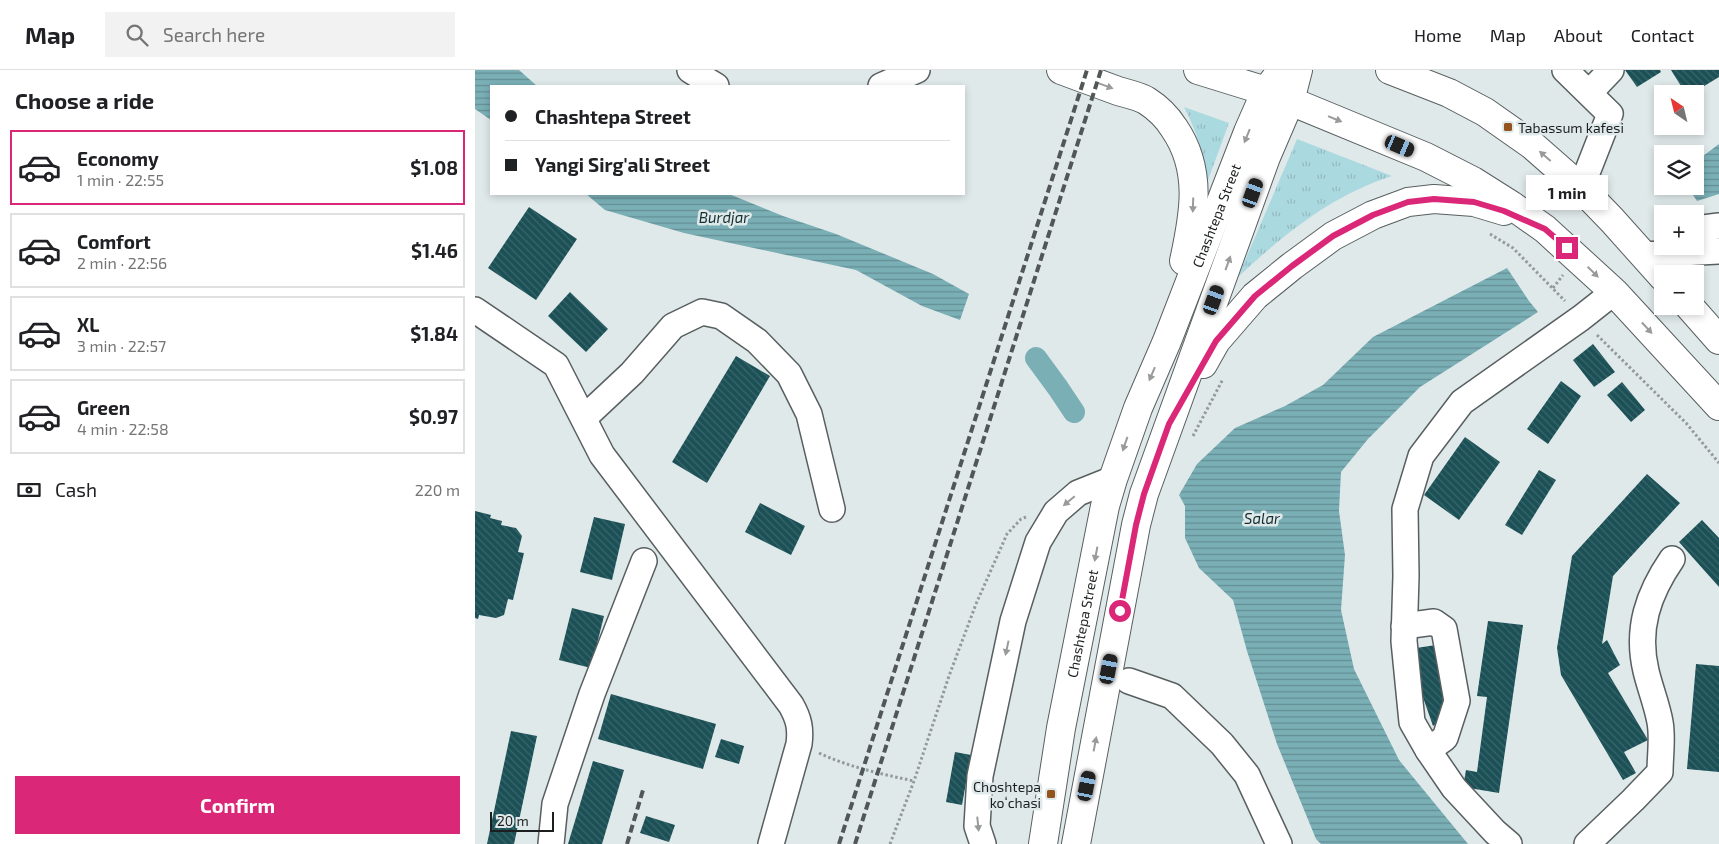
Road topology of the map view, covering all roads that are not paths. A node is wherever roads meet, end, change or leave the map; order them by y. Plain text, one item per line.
1 (690, 70) edge
2 (868, 70) edge
3 (917, 70) edge
4 (1061, 70) edge
5 (1198, 70) edge
6 (1282, 70) edge
7 (1298, 70) edge
8 (1390, 70) edge
9 (1565, 70) edge
10 (1611, 70) edge
11 (714, 85) edge
12 (874, 85) edge
13 (883, 85) edge
14 (1590, 92) junction
15 (1278, 96) junction
16 (1581, 188) junction
17 (1719, 226) edge
18 (1704, 228) edge
19 (1545, 229) junction
20 (1653, 249) edge
21 (1719, 251) edge
22 (1659, 265) edge
23 (1614, 292) junction
24 (475, 310) edge
25 (1697, 315) edge
26 (1719, 340) edge
27 (1167, 341) junction
28 (1719, 406) edge
29 (583, 418) junction
30 (1169, 424) junction
31 (1113, 480) junction
32 (832, 509) dead end
33 (1672, 559) dead end
34 (644, 561) dead end
35 (1404, 626) junction
36 (1129, 681) dead end
37 (1428, 750) junction
38 (551, 844) edge
39 (771, 844) edge
40 (983, 844) edge
41 (1043, 844) edge
42 (1076, 844) edge
43 (1279, 844) edge
44 (1509, 844) edge
45 (1587, 844) edge

1 - 11 street
2 - 12 street
3 - 13 street
4 -> 27 main road
5 - 15 main road
6 - 15 main road
7 - 15 main road
16 -> 8 main road
9 - 14 street
10 - 14 street
14 - 16 street
15 -> 19 main road
15 -> 27 main road, Chashtepa Street
30 -> 15 main road, Chashtepa Street
16 - 20 main road
17 - 18 street
19 -> 23 main road
19 - 30 main road
20 - 21 street
20 - 22 main road
23 -> 28 main road
23 - 35 street
24 - 29 street
25 - 26 main road
27 -> 31 main road, Chashtepa Street
29 - 32 street
29 - 39 street
42 -> 30 main road, Chashtepa Street
31 -> 40 street
31 -> 41 main road, Chashtepa Street
33 - 45 street
34 - 38 street
35 - 37 street
35 - 37 street
36 - 43 street
37 - 44 street

